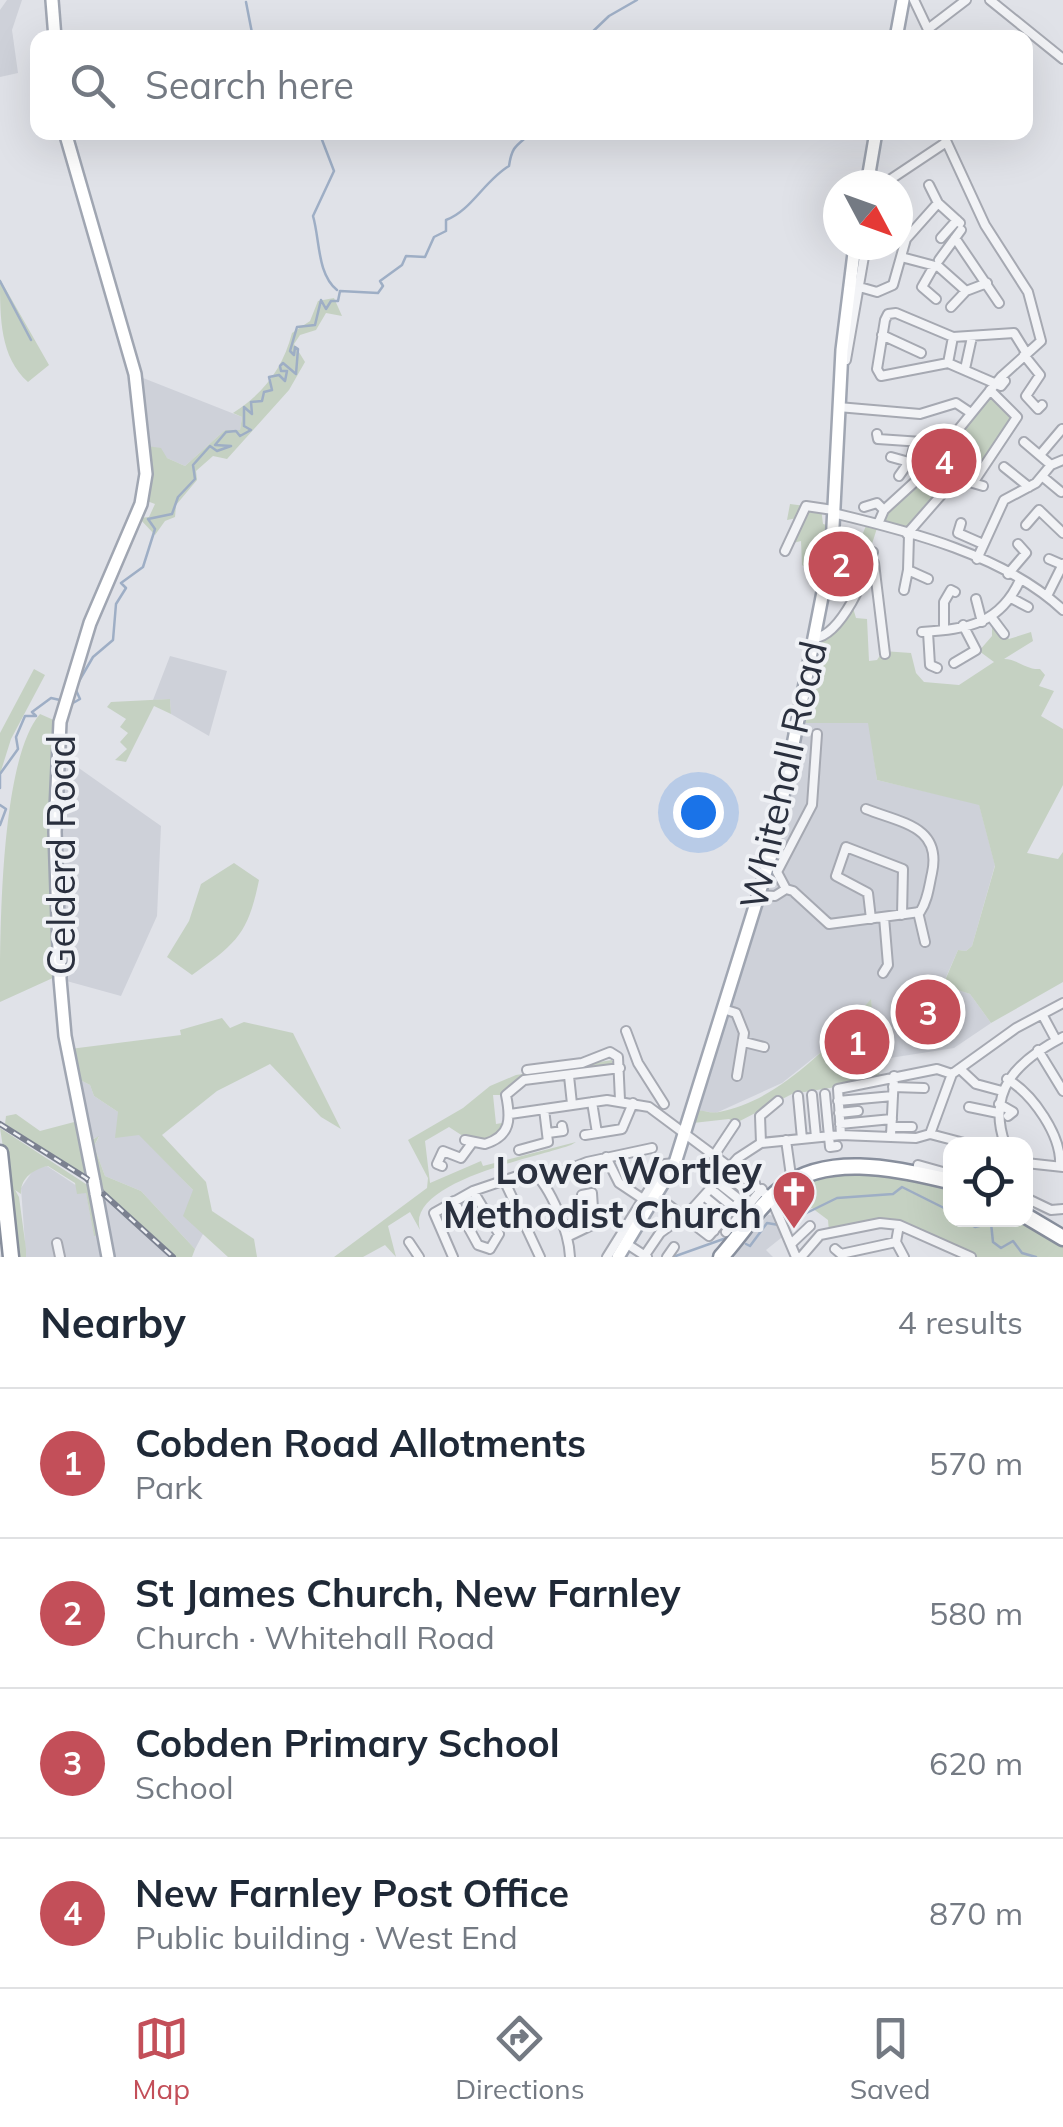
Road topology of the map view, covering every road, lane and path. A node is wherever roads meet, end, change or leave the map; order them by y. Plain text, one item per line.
1 (52, 0) edge
2 (903, 0) edge
3 (914, 0) edge
4 (966, 0) edge
5 (990, 0) edge
6 (55, 30) edge
7 (897, 30) edge
8 (929, 30) edge
9 (933, 30) edge
10 (1026, 30) edge
11 (1033, 35) edge
12 (1063, 60) edge
13 (68, 140) edge
14 (874, 140) edge
15 (944, 140) edge
16 (945, 143) junction
17 (869, 170) edge
18 (904, 170) edge
19 (929, 186) dead end
20 (938, 203) junction
21 (959, 228) junction
22 (913, 231) edge
23 (941, 238) dead end
24 (913, 259) edge
25 (855, 260) edge
26 (862, 260) edge
27 (900, 260) edge
28 (936, 263) junction
29 (987, 283) junction
30 (854, 285) junction
31 (966, 290) junction
32 (934, 296) dead end
33 (1000, 303) dead end
34 (951, 307) dead end
35 (882, 335) junction
36 (953, 337) junction
37 (972, 337) junction
38 (921, 353) dead end
39 (1026, 354) junction
40 (948, 363) junction
41 (966, 369) junction
42 (998, 379) junction
43 (990, 390) junction
44 (1042, 405) dead end
45 (838, 407) junction
46 (971, 412) junction
47 (1062, 429) edge
48 (877, 434) dead end
49 (914, 442) junction
50 (1024, 442) dead end
51 (1040, 455) junction
52 (937, 456) junction
53 (891, 458) dead end
54 (1063, 460) edge
55 (909, 462) junction
56 (1052, 464) junction
57 (1004, 468) dead end
58 (899, 476) dead end
59 (1043, 477) junction
60 (956, 478) junction
61 (973, 482) junction
62 (983, 486) dead end
63 (1029, 487) junction
64 (1061, 492) edge
65 (864, 507) dead end
66 (884, 510) junction
67 (833, 511) junction
68 (878, 524) junction
69 (961, 524) dead end
70 (1026, 524) dead end
71 (1063, 533) edge
72 (908, 534) junction
73 (983, 544) junction
74 (1018, 544) dead end
75 (785, 551) dead end
76 (977, 559) junction
77 (1049, 559) dead end
78 (1063, 564) edge
79 (908, 570) junction
80 (1008, 574) junction
81 (928, 580) dead end
82 (1020, 580) junction
83 (904, 590) dead end
84 (951, 590) dead end
85 (1047, 596) junction
86 (1012, 598) junction
87 (976, 599) dead end
88 (1026, 608) dead end
89 (1063, 610) edge
90 (992, 618) junction
91 (982, 622) junction
92 (962, 624) junction
93 (944, 629) junction
94 (1004, 634) dead end
95 (815, 638) junction
96 (884, 654) dead end
97 (954, 664) dead end
98 (930, 666) dead end
99 (816, 734) dead end
100 (866, 809) dead end
101 (786, 889) junction
102 (758, 895) junction
103 (918, 912) junction
104 (902, 915) junction
105 (884, 917) junction
106 (872, 918) junction
107 (925, 942) dead end
108 (883, 973) dead end
109 (1063, 1003) edge
110 (723, 1009) junction
111 (1042, 1014) junction
112 (626, 1032) dead end
113 (1060, 1038) edge
114 (744, 1042) junction
115 (764, 1047) dead end
116 (1038, 1050) junction
117 (620, 1068) junction
118 (527, 1070) dead end
119 (956, 1072) junction
120 (569, 1076) junction
121 (737, 1076) dead end
122 (894, 1076) junction
123 (1007, 1079) junction
124 (924, 1088) dead end
125 (1063, 1090) edge
126 (893, 1091) junction
127 (1002, 1091) junction
128 (658, 1094) junction
129 (825, 1094) dead end
130 (812, 1095) dead end
131 (798, 1096) dead end
132 (620, 1100) junction
133 (778, 1101) dead end
134 (838, 1101) junction
135 (592, 1102) junction
136 (633, 1103) junction
137 (572, 1104) junction
138 (664, 1104) dead end
139 (649, 1107) junction
140 (969, 1108) dead end
141 (998, 1108) junction
142 (544, 1109) junction
143 (858, 1111) dead end
144 (839, 1112) junction
145 (510, 1114) junction
146 (1008, 1116) dead end
147 (735, 1124) dead end
148 (840, 1124) junction
149 (891, 1127) junction
150 (912, 1127) dead end
151 (774, 1128) dead end
152 (788, 1128) dead end
153 (562, 1130) dead end
154 (685, 1131) junction
155 (548, 1133) junction
156 (597, 1133) junction
157 (930, 1134) junction
158 (585, 1135) dead end
159 (841, 1135) junction
160 (830, 1136) junction
161 (816, 1137) junction
162 (943, 1137) edge
163 (1004, 1137) edge
164 (802, 1139) junction
165 (788, 1140) junction
166 (776, 1141) junction
167 (761, 1142) junction
168 (837, 1146) dead end
169 (652, 1148) dead end
170 (519, 1150) dead end
171 (0, 1153) edge
172 (715, 1154) junction
173 (606, 1157) junction
174 (802, 1160) dead end
175 (789, 1162) junction
176 (1033, 1164) edge
177 (442, 1166) dead end
178 (918, 1166) dead end
179 (1061, 1166) edge
180 (728, 1170) junction
181 (539, 1176) junction
182 (790, 1176) dead end
183 (943, 1178) edge
184 (943, 1179) edge
185 (504, 1180) junction
186 (943, 1180) edge
187 (3, 1185) edge
188 (473, 1192) junction
189 (747, 1192) junction
190 (591, 1198) dead end
191 (454, 1201) junction
192 (652, 1201) junction
193 (1033, 1201) edge
194 (698, 1203) junction
195 (771, 1207) junction
196 (1063, 1208) edge
197 (1033, 1212) edge
198 (1033, 1220) edge
199 (723, 1221) junction
200 (899, 1225) junction
201 (810, 1226) dead end
202 (1063, 1227) edge
203 (566, 1237) junction
204 (1063, 1238) edge
205 (57, 1242) dead end
206 (409, 1242) dead end
207 (896, 1242) junction
208 (624, 1243) edge
209 (792, 1243) junction
210 (674, 1247) dead end
211 (835, 1248) dead end
212 (492, 1253) edge
213 (646, 1256) edge
214 (12, 1257) edge
215 (60, 1257) edge
216 (108, 1257) edge
217 (419, 1257) edge
218 (453, 1257) edge
219 (540, 1257) edge
220 (570, 1257) edge
221 (607, 1257) edge
222 (667, 1257) edge
223 (721, 1257) edge
224 (729, 1257) edge
225 (798, 1257) edge
226 (904, 1257) edge
227 (971, 1257) edge

1 - 6 main road
2 - 7 main road
3 - 8 street
4 - 9 street
5 - 10 street
11 - 12 street
13 - 216 main road, Gelderd Road
14 - 17 main road
15 - 16 street
16 - 18 street
16 - 39 street
19 - 20 street
20 - 21 street
20 - 22 street
21 - 23 street
21 - 28 street
21 - 29 street
24 - 28 street
25 - 30 main road, Whitehall Road
26 - 30 street, Whitehall Road
27 - 30 street
28 - 31 street
28 - 32 street
29 - 31 street
29 - 33 street
30 - 45 main road, Whitehall Road
31 - 34 street
35 - 36 street
35 - 38 street
35 - 40 street
36 - 37 street
36 - 40 street
37 - 39 street
37 - 41 street
39 - 42 street
39 - 44 street
40 - 41 street
41 - 42 street
42 - 43 street
43 - 46 street
43 - 61 street
45 - 46 street
45 - 67 main road, Whitehall Road
46 - 52 street
47 - 51 street
48 - 49 street
49 - 52 street
49 - 55 street
50 - 51 street
51 - 56 street
52 - 60 street
52 - 66 street
53 - 55 street
54 - 56 street
55 - 58 street
56 - 59 street
57 - 63 street
59 - 63 street
59 - 64 street
60 - 61 street
60 - 72 street
61 - 62 street
63 - 73 street
65 - 66 street
66 - 68 street
67 - 68 street
67 - 75 street
67 - 95 main road, Whitehall Road
68 - 72 street
69 - 73 street
70 - 71 street
72 - 76 street
72 - 79 street
73 - 76 street
74 - 80 street
76 - 80 street
77 - 78 street
78 - 85 street
79 - 81 street
79 - 83 street
80 - 82 street
82 - 85 street
82 - 86 street
84 - 93 street
85 - 89 street
86 - 88 street
86 - 90 street
87 - 91 street
90 - 91 street
90 - 94 street
91 - 92 street
92 - 93 street
92 - 97 street
93 - 98 street
95 - 96 street
95 - 102 main road, Whitehall Road
99 - 101 street
100 - 103 street
101 - 102 street
101 - 106 street
102 - 110 main road, Whitehall Road
103 - 104 street
103 - 107 street
104 - 105 street
104 - 106 street
105 - 106 street
105 - 108 street
109 - 111 street
110 - 114 street
110 - 154 main road, Whitehall Road
111 - 113 street
111 - 119 street
112 - 128 street
113 - 116 street
114 - 115 street
114 - 121 street
116 - 123 street
116 - 125 street
117 - 118 street
117 - 120 street
117 - 132 street
119 - 122 street
119 - 127 street
119 - 157 street
120 - 137 street
120 - 145 street
122 - 126 street
122 - 134 street
123 - 127 street
123 - 179 street
124 - 126 street
126 - 134 street
126 - 149 street
127 - 141 street
128 - 138 street
128 - 139 street
129 - 160 street
130 - 161 street
131 - 164 street
132 - 135 street
132 - 136 street
133 - 167 street
134 - 144 street
135 - 137 street
135 - 156 street
136 - 139 street
136 - 156 street
137 - 142 street
139 - 154 street
140 - 141 street
141 - 146 street
141 - 163 street
142 - 145 street
142 - 155 street
143 - 144 street
144 - 148 street
145 - 177 street
147 - 172 street
148 - 149 street
148 - 159 street
149 - 150 street
149 - 157 street
149 - 159 street
151 - 166 street
152 - 165 street
153 - 155 street
154 - 172 street
154 - 192 main road, Whitehall Road
155 - 170 street
156 - 158 street
157 - 162 street
159 - 160 street
160 - 161 street
160 - 168 street
161 - 164 street
164 - 165 street
165 - 166 street
165 - 175 street
166 - 167 street
167 - 180 street
169 - 173 street
171 - 187 highway
172 - 180 street
173 - 181 street
173 - 192 street
174 - 175 street
175 - 182 street
176 - 179 street
178 - 183 street
180 - 189 street
180 - 194 street
180 - 195 street
181 - 185 street
181 - 203 street
184 - 195 highway
185 - 188 street
185 - 219 street
186 - 195 highway
187 - 214 highway
188 - 191 street
188 - 212 street
189 - 195 street
189 - 199 street
190 - 203 street
191 - 212 street
191 - 218 street
192 - 194 street
192 - 208 main road, Whitehall Road
193 - 196 street
194 - 199 street
194 - 199 street
194 - 199 street
194 - 213 street
195 - 199 street
195 - 209 street
195 - 223 highway
195 - 224 highway
197 - 202 highway
198 - 204 highway
200 - 207 street
200 - 225 street
200 - 227 street
201 - 209 street
203 - 220 street
205 - 215 street
206 - 217 street
207 - 211 street
207 - 226 street
208 - 213 street
208 - 221 street, Whitehall Road
209 - 225 street
210 - 222 street

